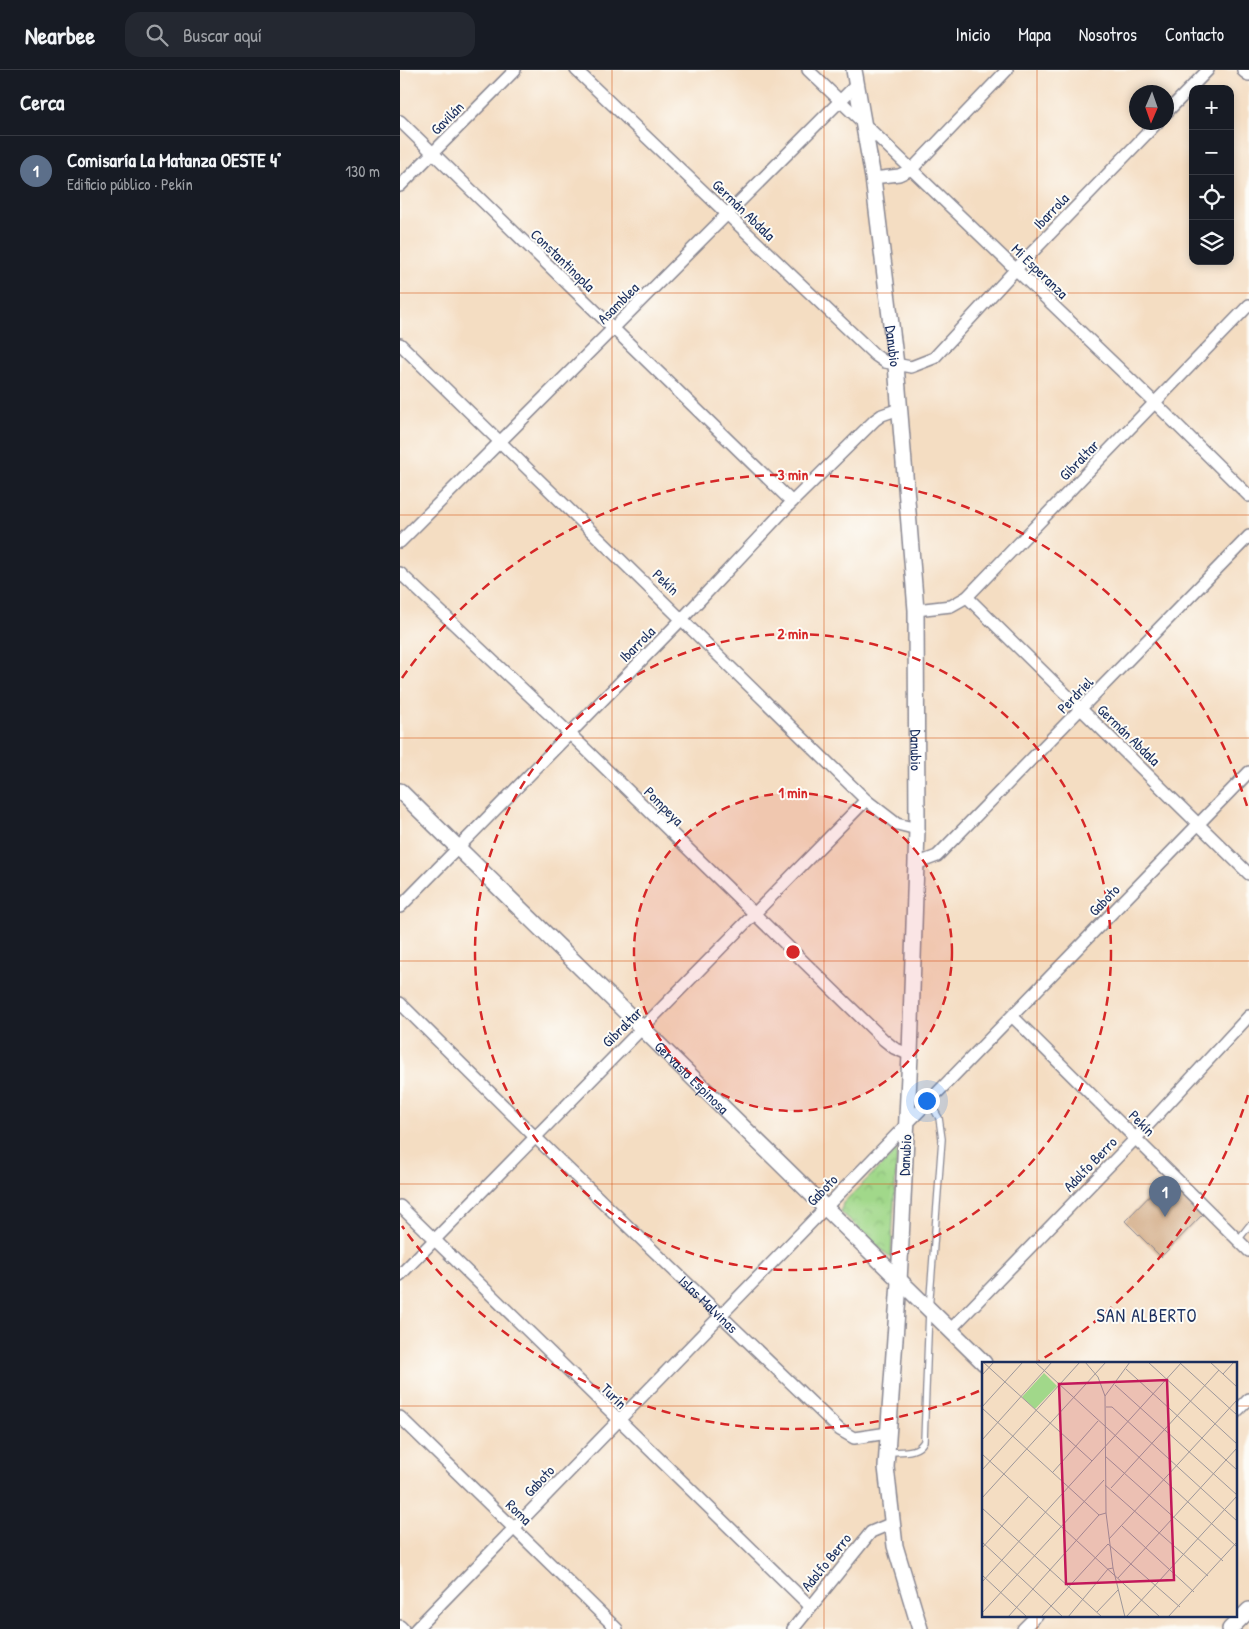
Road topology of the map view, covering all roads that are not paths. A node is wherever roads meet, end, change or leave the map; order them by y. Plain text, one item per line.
1 (515, 70) edge
2 (576, 70) edge
3 (808, 70) edge
4 (1007, 70) edge
5 (1208, 70) edge
6 (1246, 70) edge
7 (1249, 73) edge
8 (856, 77) edge
9 (838, 100) junction
10 (1174, 105) edge
11 (400, 121) edge
12 (864, 123) junction
13 (1150, 130) edge
14 (433, 153) junction
15 (912, 170) junction
16 (873, 178) junction
17 (400, 186) edge
18 (727, 214) junction
19 (1016, 269) junction
20 (1249, 305) edge
21 (613, 330) junction
22 (400, 344) edge
23 (896, 365) junction
24 (1156, 403) junction
25 (899, 409) junction
26 (502, 442) junction
27 (1249, 496) edge
28 (792, 502) junction
29 (1249, 536) edge
30 (400, 542) edge
31 (400, 573) edge
32 (967, 598) junction
33 (916, 610) junction
34 (682, 619) junction
35 (1082, 710) junction
36 (569, 733) junction
37 (1249, 772) edge
38 (400, 791) edge
39 (866, 800) junction
40 (1199, 823) junction
41 (917, 829) junction
42 (459, 847) junction
43 (916, 864) junction
44 (1249, 874) edge
45 (400, 907) edge
46 (752, 914) junction
47 (400, 1002) edge
48 (1249, 1016) edge
49 (1013, 1017) junction
50 (642, 1029) junction
51 (910, 1055) junction
52 (929, 1101) junction
53 (907, 1123) junction
54 (534, 1136) junction
55 (1136, 1138) junction
56 (400, 1206) edge
57 (826, 1208) junction
58 (1249, 1226) edge
59 (435, 1240) junction
60 (1238, 1240) junction
61 (1249, 1251) edge
62 (400, 1275) edge
63 (899, 1282) junction
64 (929, 1310) junction
65 (721, 1314) junction
66 (950, 1330) junction
67 (983, 1362) edge
68 (1249, 1399) edge
69 (1236, 1412) edge
70 (400, 1417) edge
71 (617, 1420) junction
72 (888, 1433) junction
73 (887, 1452) junction
74 (890, 1524) junction
75 (514, 1529) junction
76 (810, 1606) junction
77 (1244, 1614) edge
78 (1036, 1616) edge
79 (400, 1626) edge
80 (403, 1629) edge
81 (416, 1629) edge
82 (617, 1629) edge
83 (793, 1629) edge
84 (920, 1629) edge
85 (1023, 1629) edge
86 (1230, 1629) edge

1 - 14 street, Gavilán
2 - 18 street, Germán Abdala
3 - 9 street, Mi Esperanza
4 - 15 street
5 - 10 street
6 - 7 street
8 - 9 street, Asamblea
8 - 12 street, Danubio
9 - 12 street, Mi Esperanza
9 - 18 street, Asamblea
11 - 14 street, Constantinopla
12 - 15 street, Mi Esperanza
12 - 16 street, Danubio
13 - 19 street, Ibarrola
14 - 17 street, Gavilán
14 - 21 street, Constantinopla
15 - 16 street
15 - 19 street, Mi Esperanza
16 - 23 street, Danubio
18 - 21 street, Asamblea
18 - 23 street, Germán Abdala
19 - 23 street, Ibarrola
19 - 24 street, Mi Esperanza
20 - 24 street, Gibraltar
21 - 26 street, Asamblea
21 - 28 street, Constantinopla
22 - 26 street, Pekín
23 - 25 street, Danubio
24 - 27 street, Mi Esperanza
24 - 32 street, Gibraltar
25 - 28 street, Ibarrola
25 - 33 street, Danubio
26 - 30 street, Asamblea
26 - 34 street, Pekín
28 - 34 street, Ibarrola
29 - 35 street, Perdriel
31 - 36 street, Pompeya
32 - 33 street, Gibraltar
32 - 35 street, Germán Abdala
33 - 41 street, Danubio
34 - 36 street, Ibarrola
34 - 39 street, Pekín
35 - 40 street, Germán Abdala
35 - 43 street, Perdriel
36 - 42 street, Ibarrola
36 - 46 street, Pompeya
37 - 40 street, Gaboto
38 - 42 street, Gervasio Espinosa
39 - 41 street, Pekín
39 - 46 street, Gibraltar
40 - 44 street, Germán Abdala
40 - 49 street, Gaboto
41 - 43 street, Danubio
42 - 45 street, Ibarrola
42 - 50 street, Gervasio Espinosa
43 - 51 street, Danubio
46 - 50 street, Gibraltar
46 - 51 street, Pompeya
47 - 54 street, Islas Malvinas
48 - 55 street, Adolfo Berro
49 - 52 street, Gaboto
49 - 55 street, Pekín
50 - 54 street, Gibraltar
50 - 57 street, Gervasio Espinosa
51 - 53 street, Danubio
52 - 53 street, Gaboto
52 - 64 lane
53 - 57 street, Gaboto
53 - 63 street, Danubio
54 - 59 street, Gibraltar
54 - 65 street, Islas Malvinas
55 - 60 street, Pekín
55 - 66 street, Adolfo Berro
56 - 59 street, Turín
57 - 63 street, Gervasio Espinosa
57 - 65 street, Gaboto
58 - 60 lane
59 - 62 street, Gibraltar
59 - 71 street, Turín
60 - 61 street, Pekín
63 - 64 street, Gervasio Espinosa
63 - 72 street, Danubio
64 - 66 street, Gervasio Espinosa
64 - 73 lane
65 - 71 street, Gaboto
65 - 72 street, Islas Malvinas
66 - 67 street, Gervasio Espinosa
68 - 69 street
70 - 75 street, Roma
71 - 75 street, Gaboto
71 - 76 street, Turín
72 - 73 street
73 - 74 street
74 - 76 street, Adolfo Berro
74 - 84 street
75 - 81 street, Gaboto
75 - 82 street, Roma
76 - 83 street, Adolfo Berro
77 - 86 street
78 - 85 street
79 - 80 street

